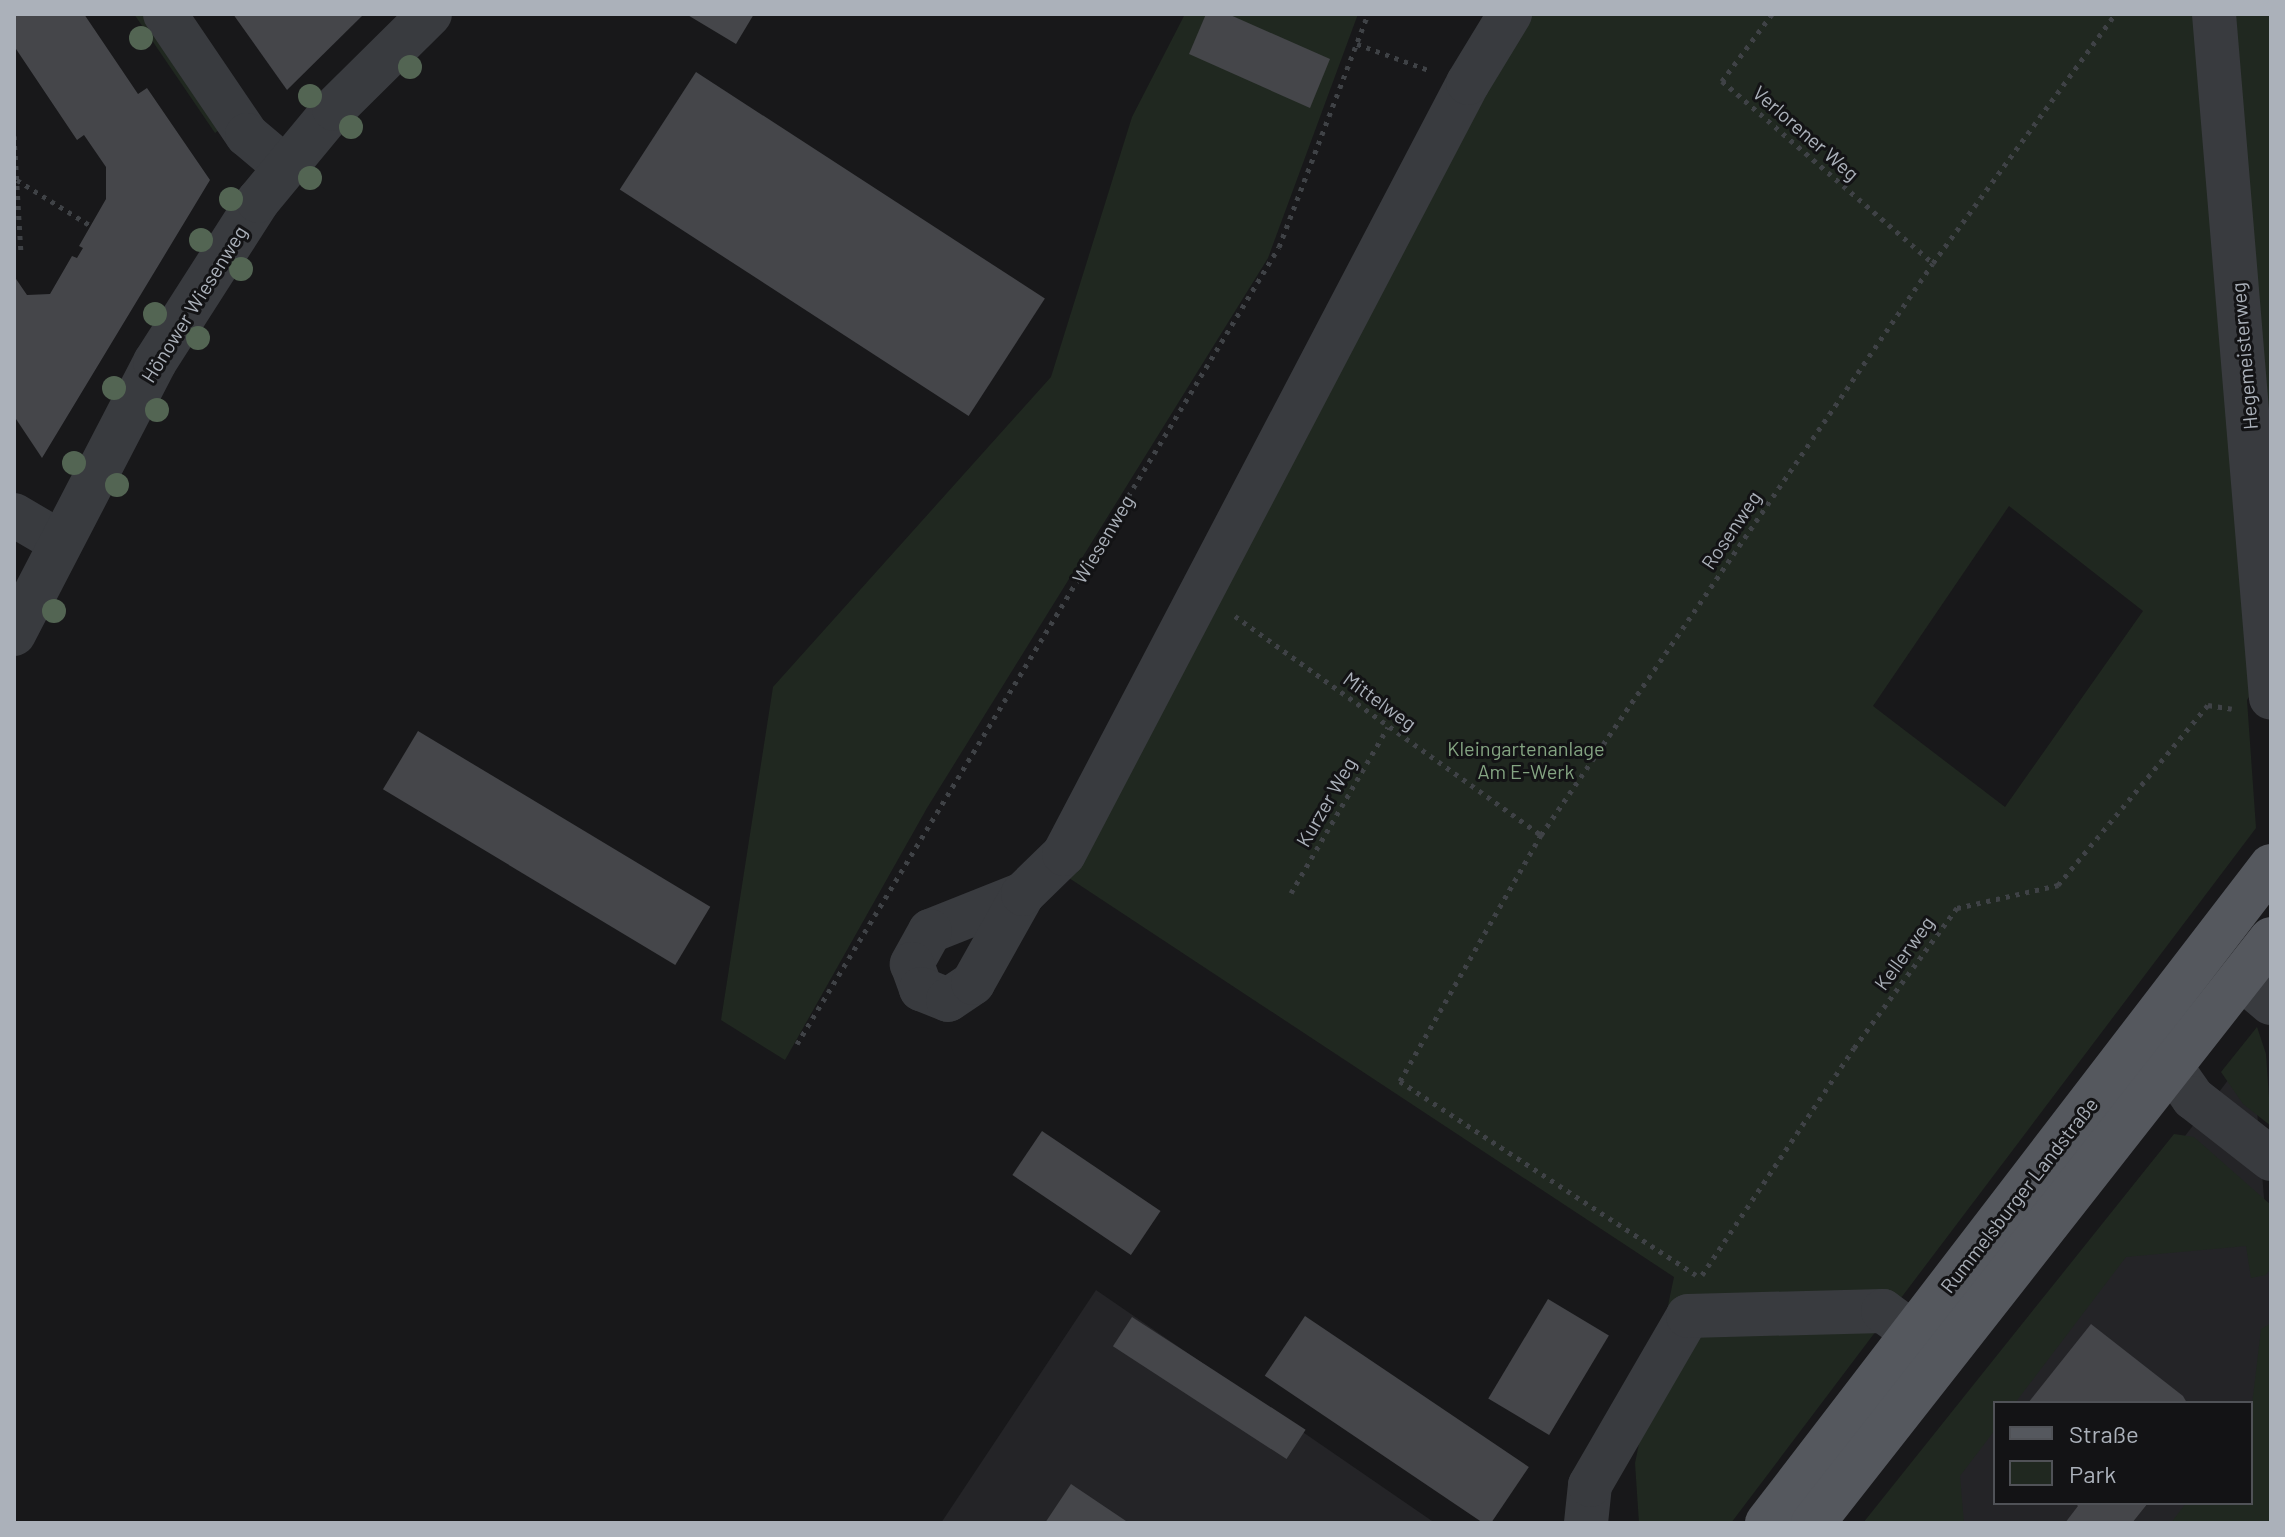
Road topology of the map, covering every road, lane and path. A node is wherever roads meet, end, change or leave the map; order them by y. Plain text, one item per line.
1 (165, 14) edge
2 (430, 14) edge
3 (1368, 14) edge
4 (1510, 14) edge
5 (1772, 14) edge
6 (2115, 14) edge
7 (2214, 14) edge
8 (1357, 44) junction
9 (1434, 72) dead end
10 (14, 136) edge
11 (285, 167) junction
12 (17, 180) junction
13 (91, 226) dead end
14 (21, 253) dead end
15 (1933, 263) junction
16 (14, 515) edge
17 (60, 542) junction
18 (1202, 592) junction
19 (14, 634) edge
20 (2255, 704) edge
21 (1388, 727) junction
22 (1541, 835) junction
23 (2271, 866) edge
24 (1291, 893) dead end
25 (1023, 894) dead end
26 (2271, 939) edge
27 (2256, 990) edge
28 (2139, 1040) junction
29 (797, 1044) dead end
30 (2172, 1068) junction
31 (2271, 1159) edge
32 (1694, 1297) junction
33 (1913, 1333) junction
34 (1586, 1523) edge
35 (1767, 1523) edge
36 (1813, 1523) edge

1 - 11 street
2 - 11 street, Hönower Wiesenweg
3 - 8 path, Wiesenweg
4 - 18 street
5 - 15 path, Verlorener Weg
6 - 15 path, Rosenweg
7 - 20 street, Hegemeisterweg
8 - 9 path
8 - 29 path, Wiesenweg
10 - 12 path
11 - 17 street, Hönower Wiesenweg
12 - 13 path
12 - 14 path
15 - 22 path, Rosenweg
16 - 17 street
17 - 19 street, Hönower Wiesenweg
18 - 21 path, Mittelweg
18 - 25 street
20 - 32 path, Kellerweg
21 - 22 path, Mittelweg
21 - 24 path, Kurzer Weg
22 - 32 path, Rosenweg
23 - 28 main road, Rummelsburger Landstraße
26 - 27 main road, Rummelsburger Landstraße
27 - 30 main road, Rummelsburger Landstraße
28 - 30 street
28 - 33 main road, Rummelsburger Landstraße
30 - 31 street
30 - 36 main road, Rummelsburger Landstraße
32 - 33 street
32 - 34 street
33 - 35 main road, Rummelsburger Landstraße

